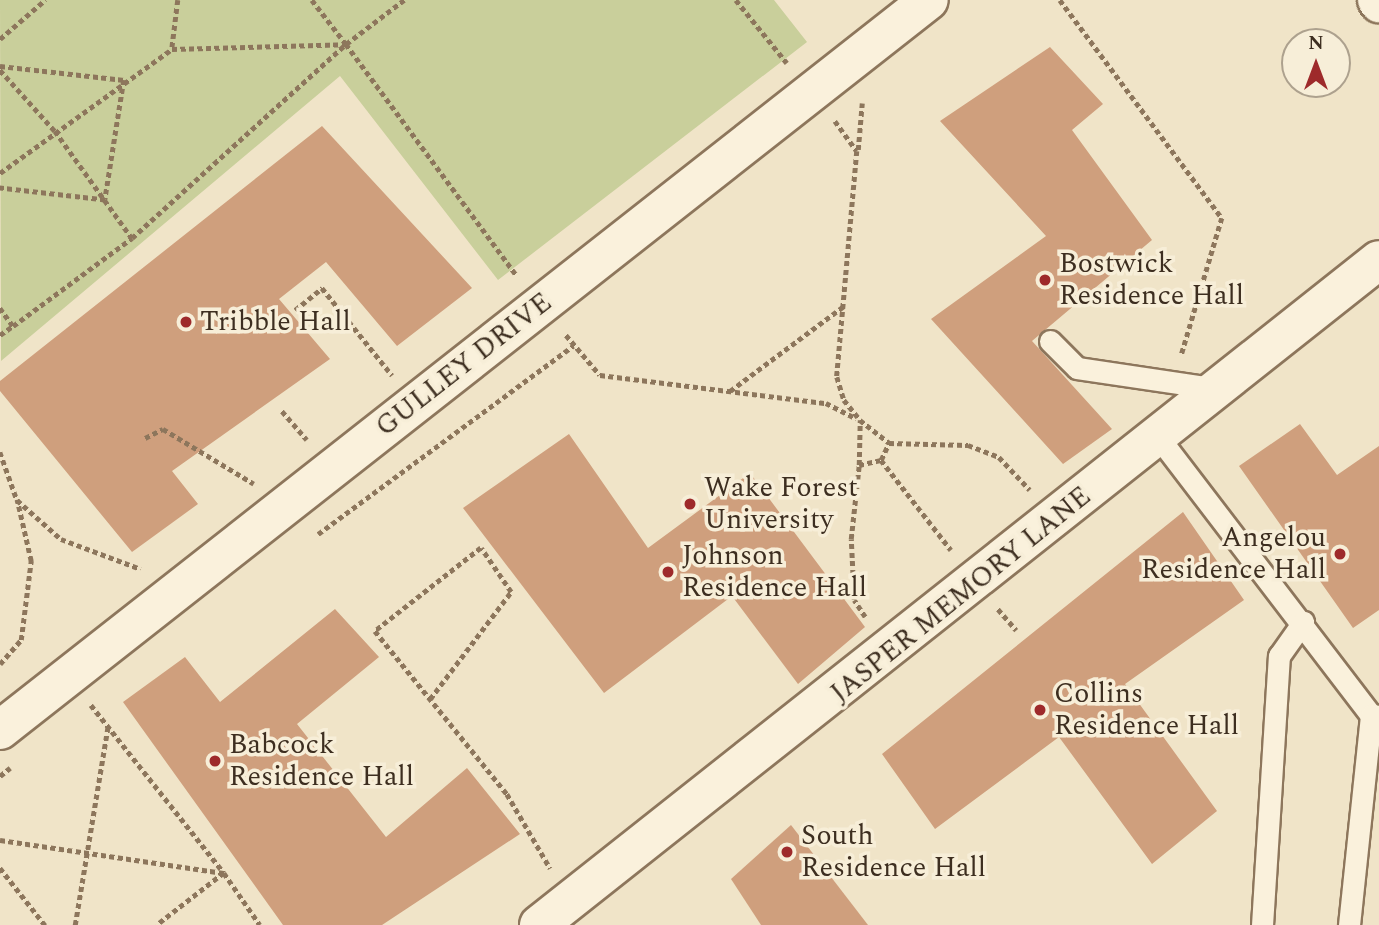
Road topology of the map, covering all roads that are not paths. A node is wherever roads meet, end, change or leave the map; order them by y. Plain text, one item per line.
1 (929, 0) edge
2 (1379, 260) edge
3 (1050, 341) dead end
4 (1221, 389) junction
5 (1159, 438) junction
6 (1303, 622) junction
7 (1375, 715) edge
8 (0, 730) edge
9 (539, 925) edge
10 (1262, 925) edge
11 (1349, 925) edge

1 - 8 street, GULLEY DRIVE
2 - 4 street, JASPER MEMORY LANE
3 - 4 lane
4 - 5 street, JASPER MEMORY LANE
5 - 6 lane
5 - 9 street, JASPER MEMORY LANE
6 - 7 lane
6 - 10 lane
7 - 11 lane

